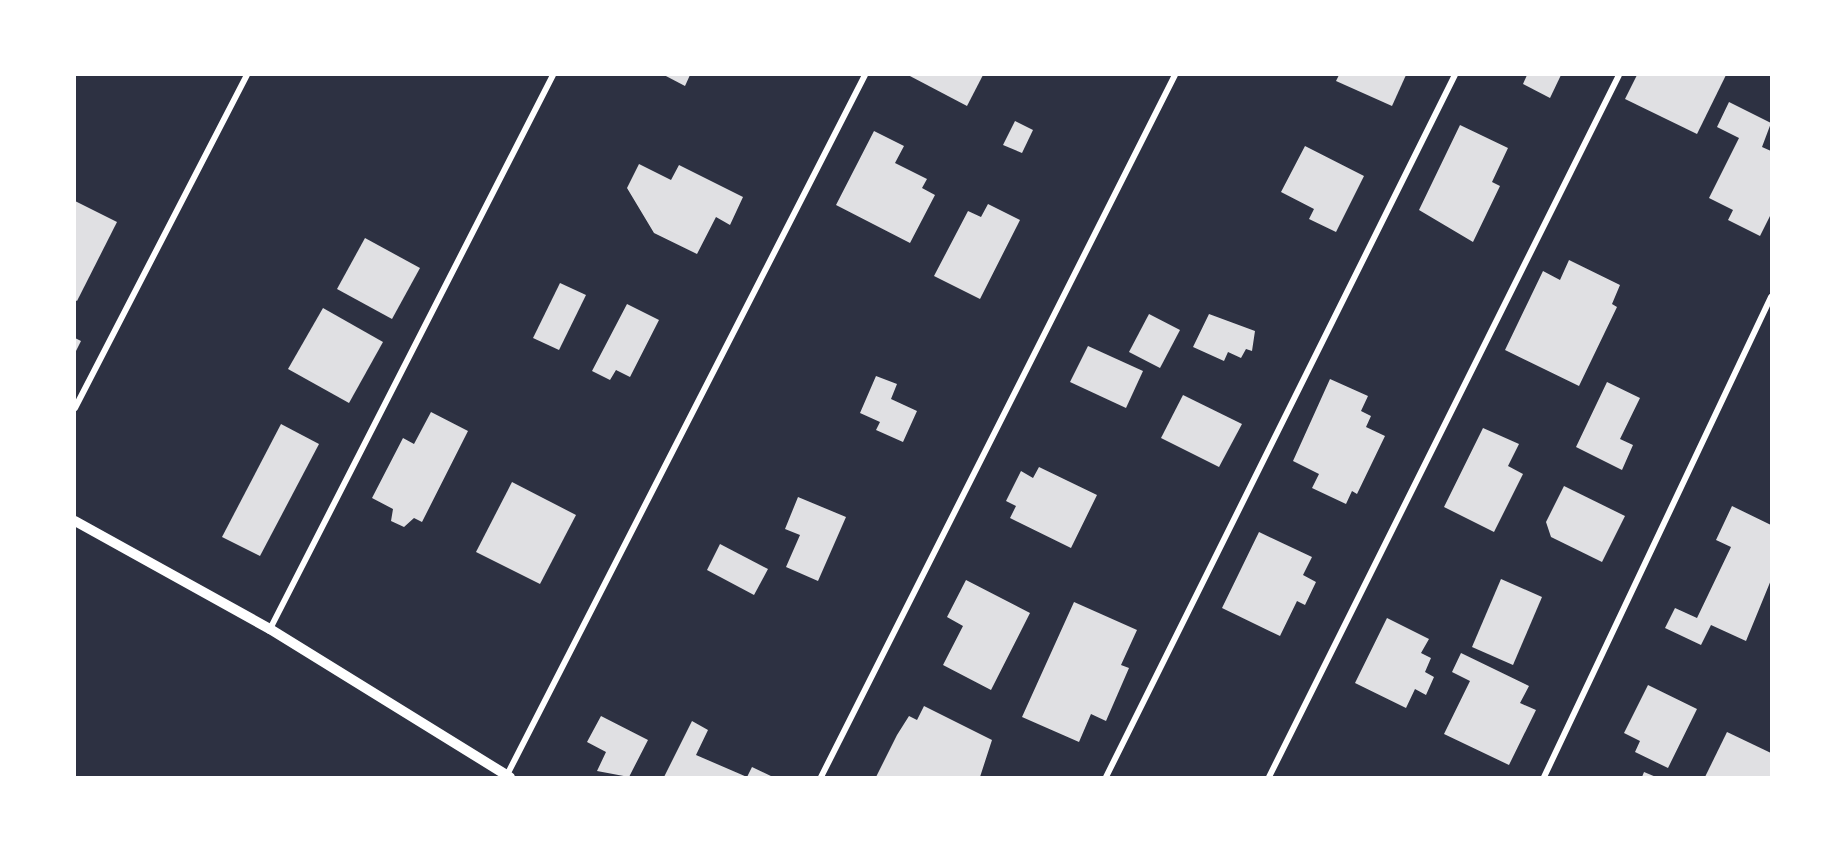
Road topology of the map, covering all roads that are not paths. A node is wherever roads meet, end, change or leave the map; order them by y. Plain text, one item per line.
1 (248, 75) edge
2 (553, 75) edge
3 (865, 75) edge
4 (1175, 75) edge
5 (1455, 75) edge
6 (1619, 75) edge
7 (1771, 297) edge
8 (75, 408) edge
9 (75, 521) edge
10 (270, 629) junction
11 (509, 776) edge
12 (821, 777) edge
13 (1106, 777) edge
14 (1269, 777) edge
15 (1544, 777) edge

1 - 8 street
2 - 10 street
3 - 11 street
4 - 12 street
5 - 13 street
6 - 14 street
7 - 15 street
9 - 10 street
10 - 11 street

